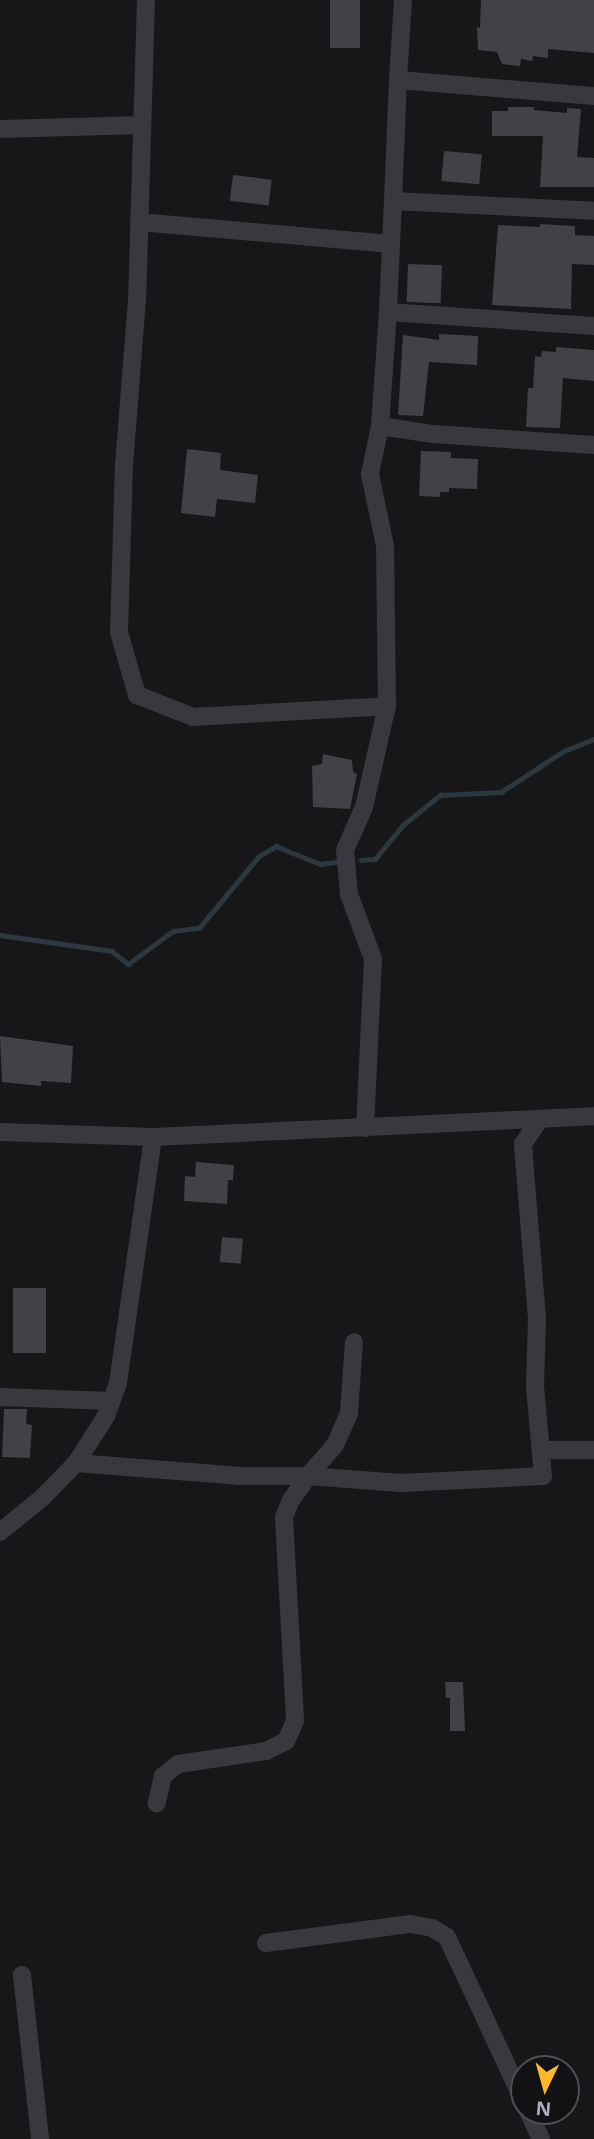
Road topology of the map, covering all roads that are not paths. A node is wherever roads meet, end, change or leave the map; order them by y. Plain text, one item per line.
1 (146, 0) edge
2 (403, 0) edge
3 (398, 80) junction
4 (594, 96) edge
5 (142, 125) junction
6 (0, 129) edge
7 (393, 201) junction
8 (594, 211) edge
9 (139, 222) junction
10 (391, 244) junction
11 (388, 312) junction
12 (594, 326) edge
13 (380, 426) junction
14 (594, 445) edge
15 (387, 706) junction
16 (594, 1116) edge
17 (540, 1119) junction
18 (365, 1128) junction
19 (0, 1132) edge
20 (153, 1137) junction
21 (354, 1342) dead end
22 (0, 1396) edge
23 (111, 1401) junction
24 (541, 1450) junction
25 (594, 1450) edge
26 (76, 1463) junction
27 (308, 1476) junction
28 (0, 1532) edge
29 (157, 1803) dead end
30 (266, 1943) dead end
31 (22, 1975) dead end
32 (510, 2072) edge
33 (40, 2139) edge

1 - 5 street
2 - 3 street
3 - 4 street
3 - 7 street
5 - 6 street
5 - 9 street
7 - 8 street
7 - 10 street
9 - 10 street
9 - 15 street
10 - 11 street
11 - 12 street
11 - 13 street
13 - 14 street
13 - 15 street
15 - 18 street
16 - 17 street
17 - 18 street
17 - 24 street
18 - 20 street
19 - 20 street
20 - 23 street
21 - 27 street
22 - 23 street
23 - 26 street
24 - 25 street
24 - 27 street
26 - 27 street
26 - 28 street
27 - 29 street
30 - 32 street
31 - 33 street

